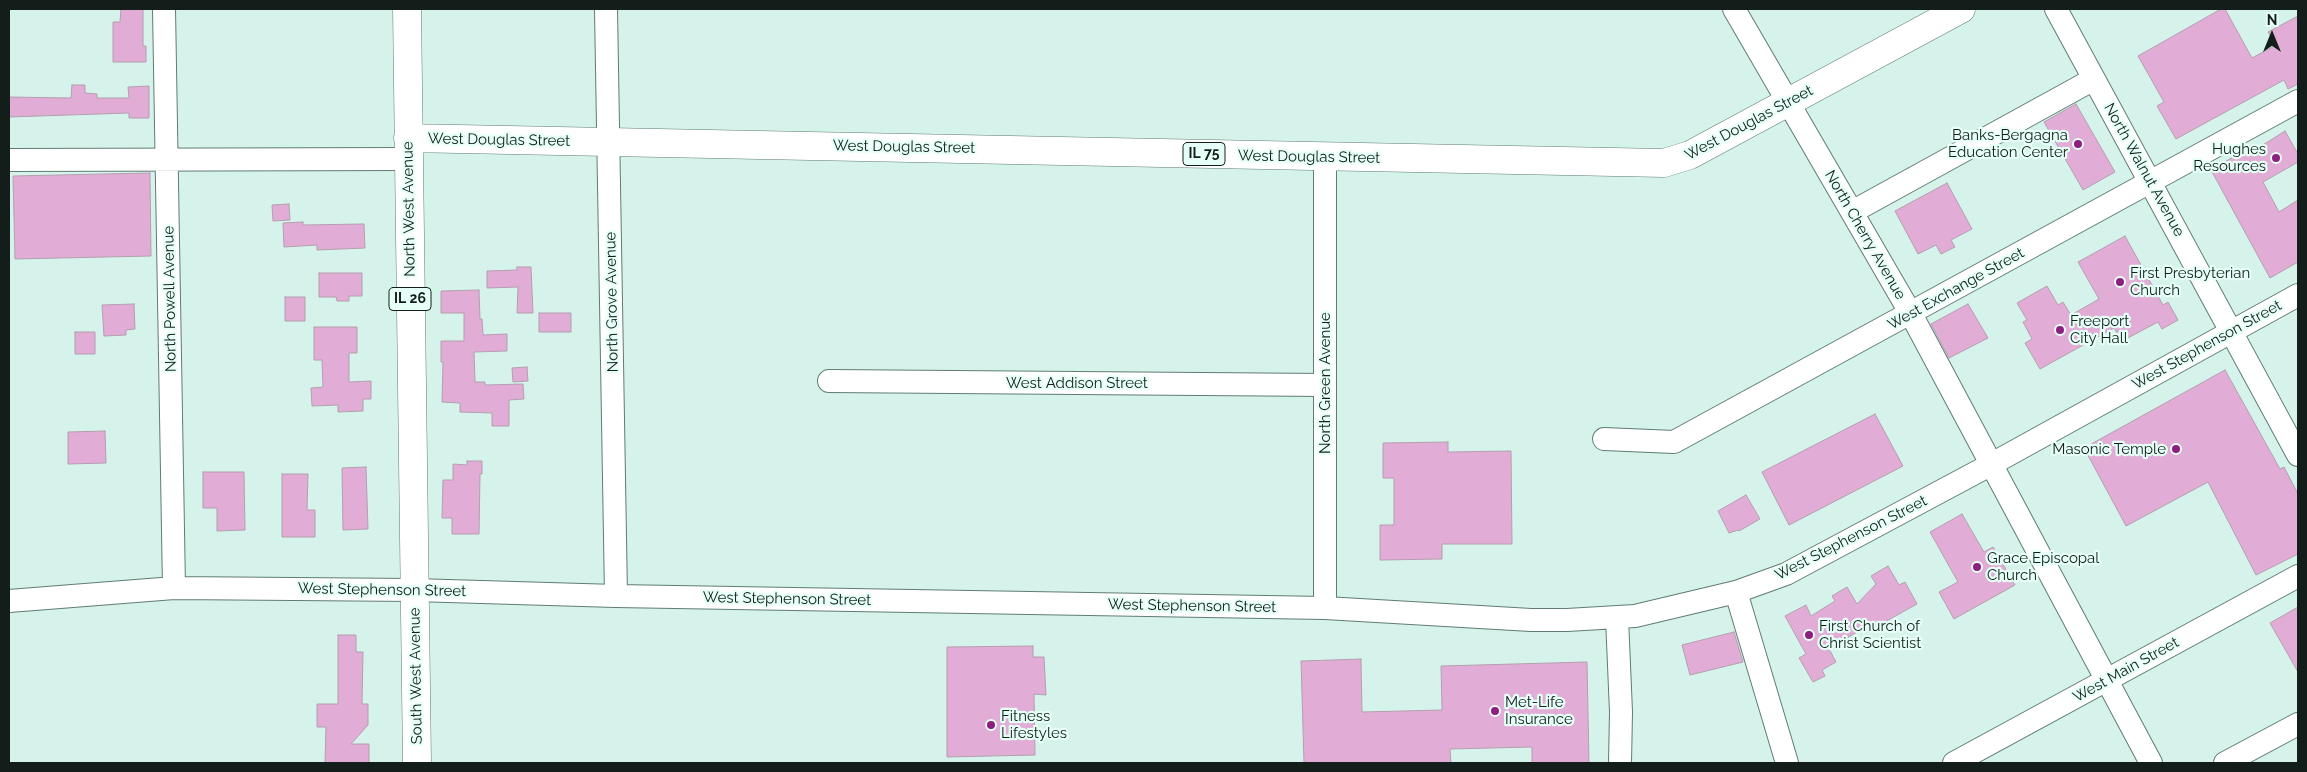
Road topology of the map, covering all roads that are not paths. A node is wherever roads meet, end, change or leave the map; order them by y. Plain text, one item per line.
1 (164, 9) edge
2 (407, 9) edge
3 (606, 9) edge
4 (1734, 9) edge
5 (1961, 9) edge
6 (2056, 9) edge
7 (2094, 79) junction
8 (2298, 101) edge
9 (1789, 103) junction
10 (610, 143) junction
11 (408, 149) junction
12 (1325, 157) junction
13 (166, 158) junction
14 (9, 160) edge
15 (2151, 181) junction
16 (1852, 212) junction
17 (2298, 294) edge
18 (1911, 314) junction
19 (2232, 331) junction
20 (829, 381) dead end
21 (1325, 385) junction
22 (1604, 439) dead end
23 (2296, 444) edge
24 (1990, 465) junction
25 (2298, 576) edge
26 (174, 588) junction
27 (414, 590) junction
28 (1736, 592) junction
29 (616, 596) junction
30 (9, 601) edge
31 (1325, 608) junction
32 (1617, 618) junction
33 (2106, 681) junction
34 (2298, 724) edge
35 (417, 763) edge
36 (1620, 763) edge
37 (1788, 763) edge
38 (1954, 763) edge
39 (2151, 763) edge
40 (2225, 763) edge

1 - 13 street, North Powell Avenue
2 - 11 main road, North West Avenue / IL 26
3 - 10 street, North Grove Avenue
4 - 9 street, North Cherry Avenue
5 - 9 main road, West Douglas Street / IL 75
6 - 7 street, North Walnut Avenue
7 - 15 street, North Walnut Avenue
7 - 16 street
8 - 15 street, West Exchange Street
9 - 12 main road, West Douglas Street / IL 75
9 - 16 street, North Cherry Avenue
10 - 11 main road, West Douglas Street / IL 75
10 - 12 main road, West Douglas Street / IL 75
10 - 29 street, North Grove Avenue
11 - 13 street, West Douglas Street
11 - 27 main road, North West Avenue / IL 26
12 - 21 street, North Green Avenue
13 - 14 street, West Douglas Street
13 - 26 street, North Powell Avenue
15 - 18 street, West Exchange Street
15 - 19 street, North Walnut Avenue
16 - 18 street, North Cherry Avenue
17 - 19 street, West Stephenson Street
18 - 22 street, West Exchange Street
18 - 24 street, North Cherry Avenue
19 - 23 street, North Walnut Avenue
19 - 24 street, West Stephenson Street
20 - 21 street, West Addison Street
21 - 31 street, North Green Avenue
24 - 28 street, West Stephenson Street
24 - 33 street, North Cherry Avenue
25 - 33 street, West Main Street
26 - 27 street, West Stephenson Street
26 - 30 street, West Stephenson Street
27 - 29 street, West Stephenson Street
27 - 35 main road, South West Avenue / IL 26
28 - 32 street, West Stephenson Street
28 - 37 street
29 - 31 street, West Stephenson Street
31 - 32 street, West Stephenson Street
32 - 36 street
33 - 38 street, West Main Street
33 - 39 street, North Cherry Avenue
34 - 40 street

